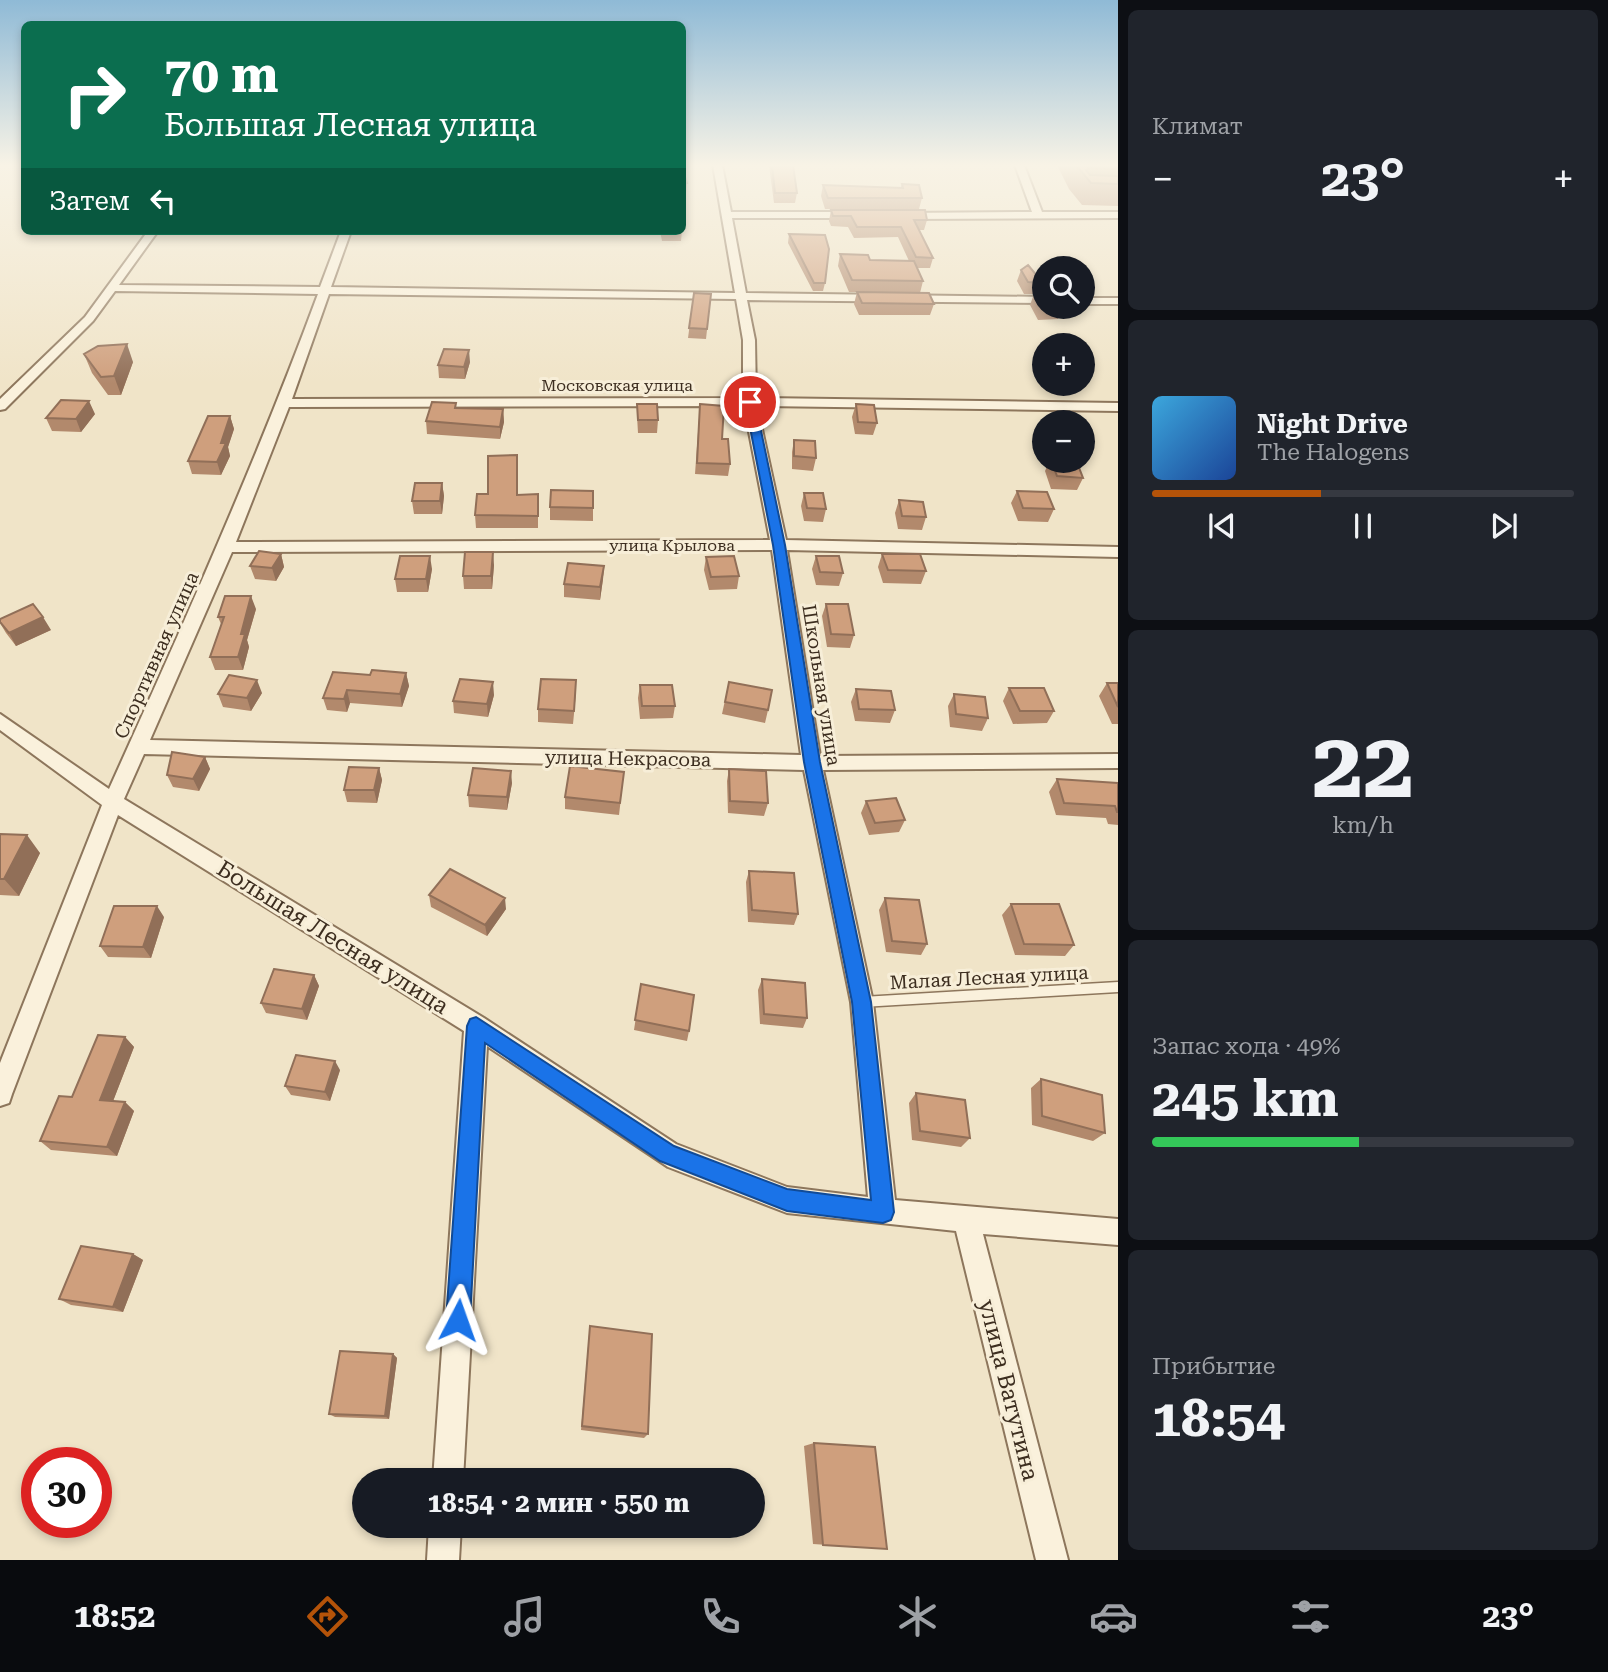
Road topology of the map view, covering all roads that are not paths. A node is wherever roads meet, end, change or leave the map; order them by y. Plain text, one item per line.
1 (148, 238) edge
2 (344, 238) edge
3 (731, 238) edge
4 (112, 288) junction
5 (325, 292) junction
6 (741, 295) junction
7 (1032, 300) edge
8 (1095, 301) edge
9 (1118, 301) edge
10 (750, 402) junction
11 (284, 403) junction
12 (0, 406) edge
13 (1118, 407) edge
14 (779, 545) junction
15 (226, 547) junction
16 (1118, 552) edge
17 (0, 721) edge
18 (138, 747) junction
19 (1118, 761) edge
20 (812, 762) junction
21 (113, 802) junction
22 (1118, 988) edge
23 (862, 1002) junction
24 (476, 1026) junction
25 (0, 1094) edge
26 (883, 1212) junction
27 (966, 1220) junction
28 (1118, 1232) edge
29 (449, 1468) edge
30 (444, 1538) edge
31 (443, 1560) edge
32 (1052, 1560) edge

1 - 4 street
2 - 5 street, Спортивная улица
3 - 6 street, Школьная улица
4 - 5 street
4 - 12 street
5 - 6 street
5 - 11 street, Спортивная улица
6 - 7 street
6 - 10 street, Школьная улица
8 - 9 street
10 - 11 street, Московская улица
10 - 13 street, Московская улица
10 - 14 street, Школьная улица
11 - 15 street, Спортивная улица
14 - 15 street, улица Крылова
14 - 16 street, улица Крылова
14 - 20 street, Школьная улица
15 - 18 street, Спортивная улица
17 - 21 street, Большая Лесная улица
18 - 20 street, улица Некрасова
18 - 21 street, Спортивная улица
19 - 20 street, улица Некрасова
20 - 23 street, Школьная улица
21 - 24 street, Большая Лесная улица
21 - 25 street, Спортивная улица
22 - 23 lane, Малая Лесная улица
23 - 26 street, Школьная улица
24 - 26 street, Большая Лесная улица
24 - 29 street
26 - 27 street, Большая Лесная улица
27 - 28 street, Большая Лесная улица
27 - 32 street, улица Ватутина
30 - 31 street

